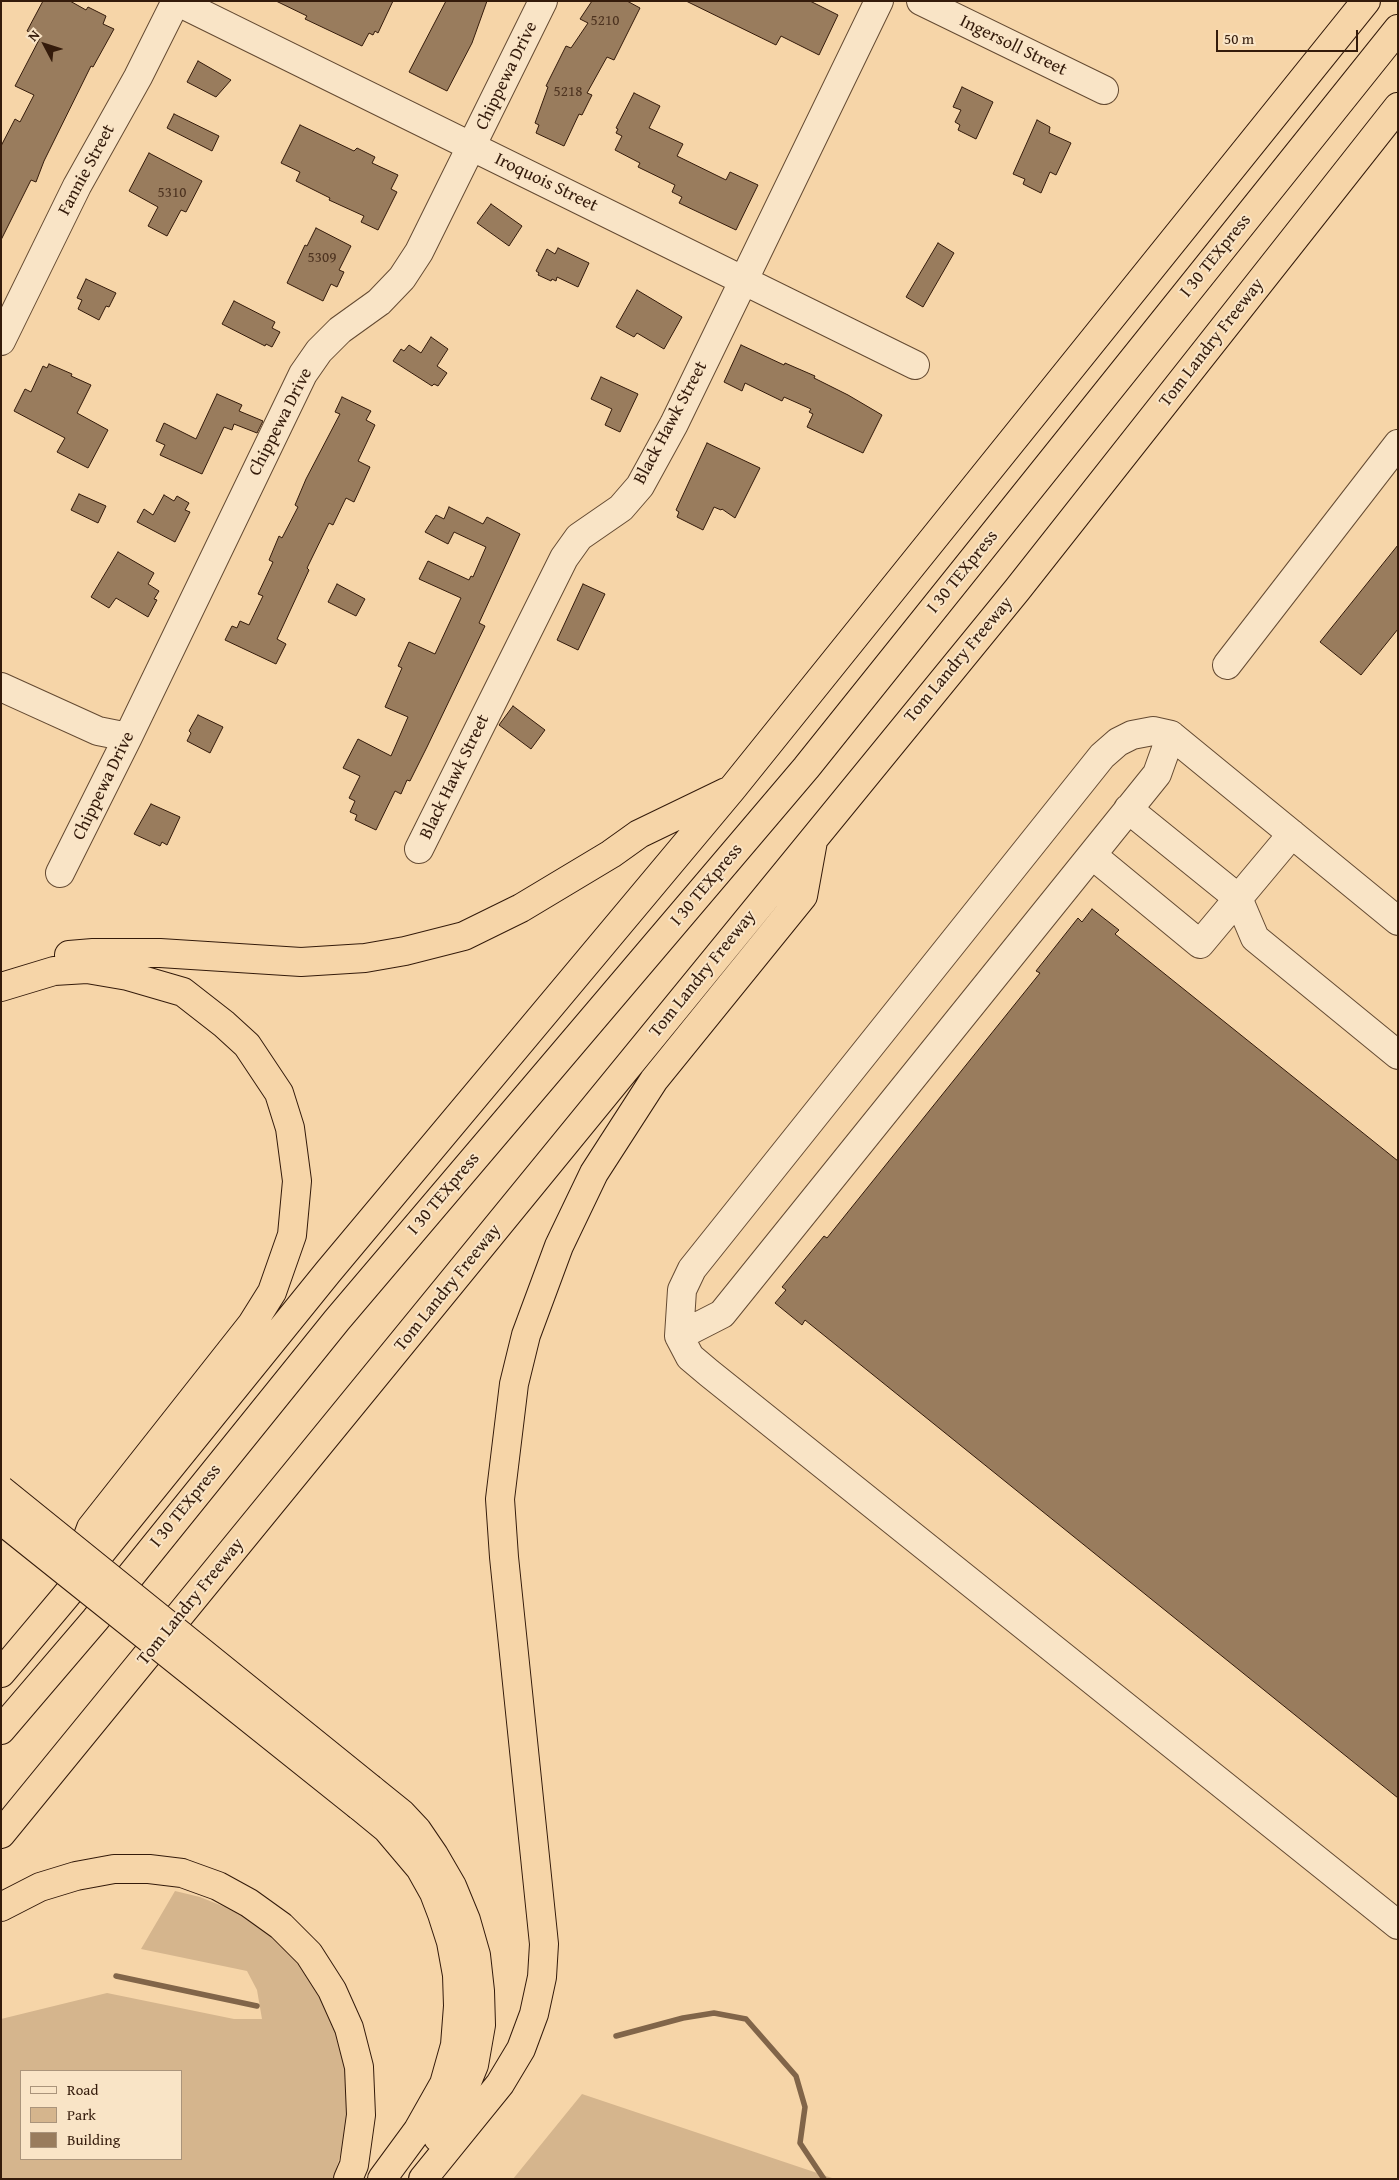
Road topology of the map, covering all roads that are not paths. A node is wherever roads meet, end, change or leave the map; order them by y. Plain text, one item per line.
1 (176, 1) edge
2 (543, 1) edge
3 (880, 1) edge
4 (921, 1) edge
5 (1366, 1) edge
6 (1398, 29) edge
7 (1104, 90) dead end
8 (1398, 108) edge
9 (472, 147) junction
10 (744, 281) junction
11 (1, 341) edge
12 (915, 366) dead end
13 (1398, 444) edge
14 (1227, 665) dead end
15 (1, 687) edge
16 (1172, 735) junction
17 (128, 737) junction
18 (732, 789) junction
19 (1128, 809) junction
20 (1292, 834) junction
21 (814, 838) junction
22 (419, 849) dead end
23 (1092, 855) junction
24 (60, 873) dead end
25 (1238, 898) junction
26 (1398, 921) edge
27 (1, 966) edge
28 (1, 987) edge
29 (1398, 1055) edge
30 (679, 1336) junction
31 (1, 1490) edge
32 (1, 1520) edge
33 (65, 1597) junction
34 (1, 1673) edge
35 (1, 1730) edge
36 (365, 1797) junction
37 (1, 1834) edge
38 (1, 1907) edge
39 (1398, 1925) edge
40 (348, 2179) edge
41 (382, 2179) edge
42 (407, 2179) edge
43 (423, 2179) edge

1 - 9 street, Iroquois Street
1 - 11 street, Fannie Street
2 - 9 street, Chippewa Drive
3 - 10 street, Black Hawk Street
4 - 7 street, Ingersoll Street
5 - 18 highway
6 - 35 highway, I 30 TEXpress
8 - 21 highway, Tom Landry Freeway
9 - 10 street, Iroquois Street
9 - 17 street, Chippewa Drive
10 - 12 street, Iroquois Street
10 - 22 street, Black Hawk Street
13 - 14 street
15 - 17 street
16 - 19 street
16 - 20 street
16 - 30 street
17 - 24 street, Chippewa Drive
18 - 27 highway
18 - 33 highway
19 - 23 street
19 - 25 street
20 - 25 street
20 - 26 street
21 - 37 highway, Tom Landry Freeway
21 - 43 highway
23 - 25 street
23 - 30 street
25 - 29 street
28 - 33 highway
30 - 39 street
31 - 36 highway, bridge
32 - 36 highway, bridge
33 - 34 highway
36 - 41 highway
36 - 42 highway
38 - 40 highway

